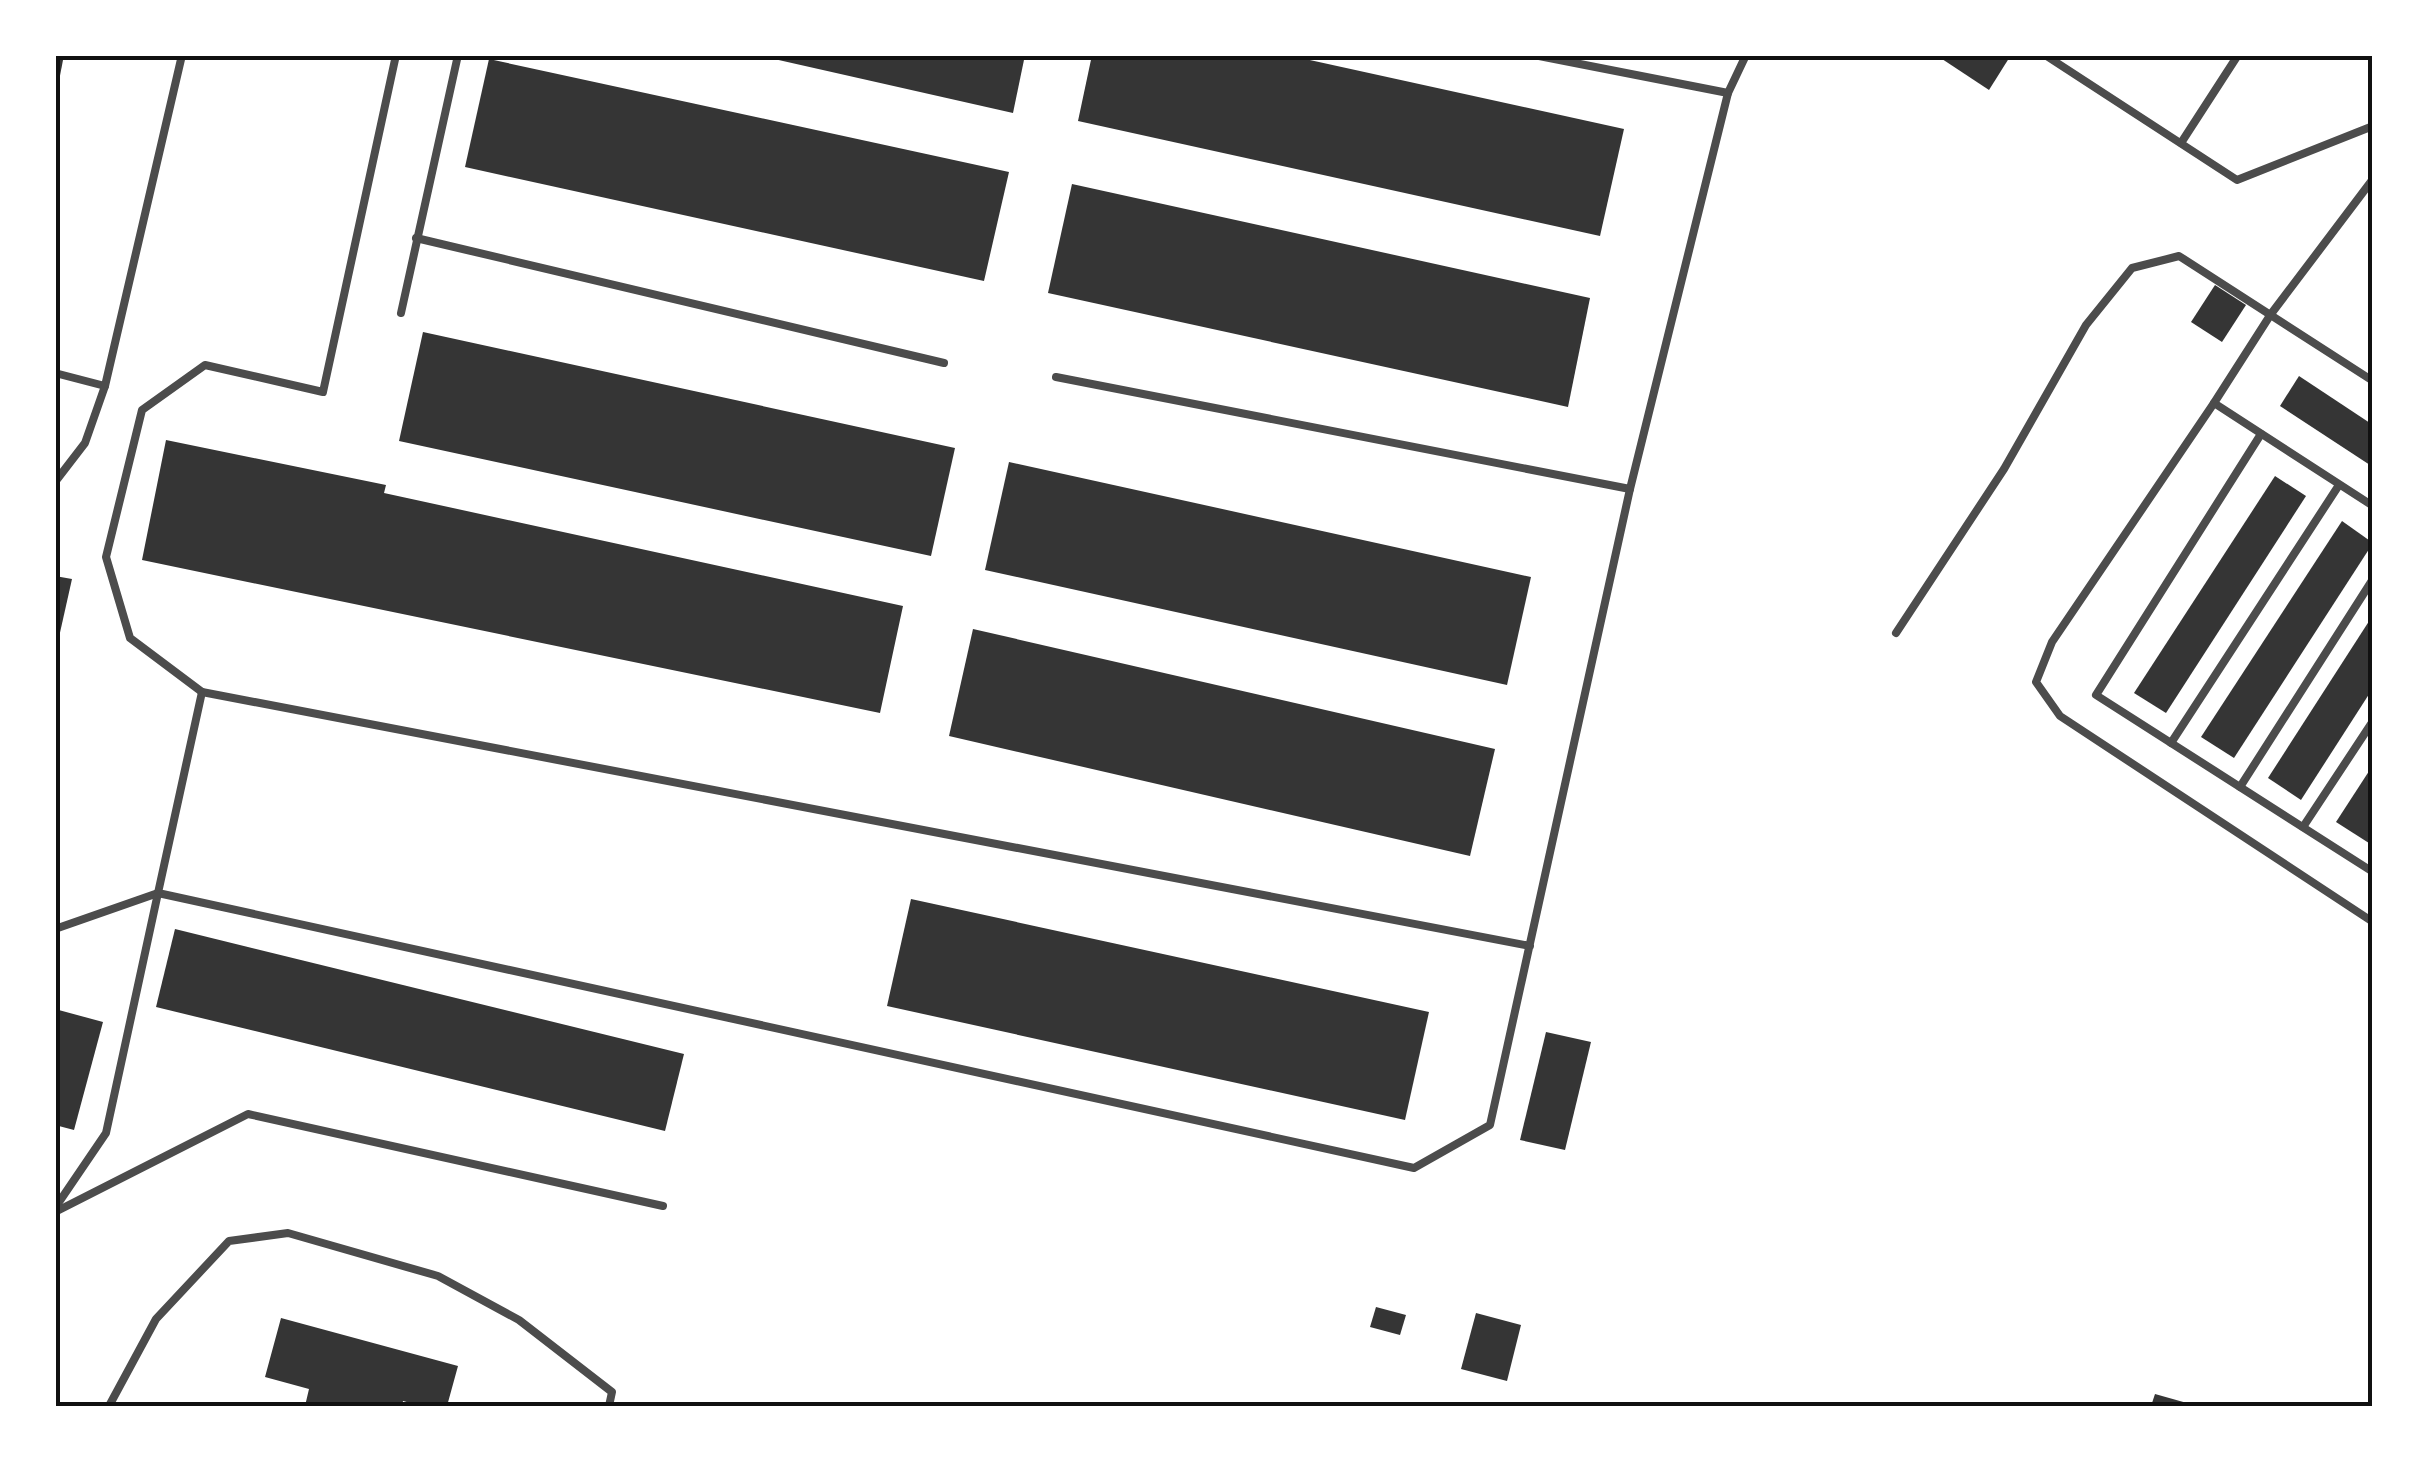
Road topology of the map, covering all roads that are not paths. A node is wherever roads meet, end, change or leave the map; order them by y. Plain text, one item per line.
1 (182, 55) edge
2 (396, 55) edge
3 (458, 55) edge
4 (1534, 55) edge
5 (1746, 55) edge
6 (2045, 55) edge
7 (2238, 55) edge
8 (1728, 93) junction
9 (2373, 126) edge
10 (2181, 144) junction
11 (2373, 179) edge
12 (416, 238) junction
13 (401, 313) dead end
14 (2271, 314) junction
15 (944, 363) dead end
16 (55, 373) edge
17 (1056, 378) dead end
18 (2373, 381) edge
19 (105, 386) junction
20 (2214, 404) junction
21 (2261, 434) junction
22 (55, 482) edge
23 (2340, 484) junction
24 (1630, 488) junction
25 (2373, 506) edge
26 (2373, 580) edge
27 (1896, 633) dead end
28 (202, 692) junction
29 (2373, 721) edge
30 (2172, 742) junction
31 (2240, 787) junction
32 (2303, 828) junction
33 (2373, 872) edge
34 (158, 893) junction
35 (2373, 922) edge
36 (55, 929) edge
37 (1530, 946) junction
38 (663, 1206) dead end
39 (55, 1210) edge
40 (109, 1406) edge
41 (608, 1406) edge

1 - 19 lane
2 - 28 lane
3 - 12 lane
4 - 8 lane
5 - 8 lane
6 - 10 lane
7 - 10 lane
8 - 24 lane
9 - 10 lane
11 - 14 lane
12 - 13 lane
12 - 15 lane
14 - 18 lane
14 - 20 lane
14 - 27 lane
16 - 19 lane
17 - 24 lane
19 - 22 lane
20 - 21 lane
20 - 35 lane
21 - 23 lane
21 - 30 lane
23 - 25 lane
23 - 30 lane
24 - 37 lane
26 - 31 lane
28 - 34 lane
28 - 37 lane
29 - 32 lane
30 - 31 lane
31 - 32 lane
32 - 33 lane
34 - 36 lane
34 - 37 lane
34 - 39 lane
38 - 39 lane
40 - 41 lane

